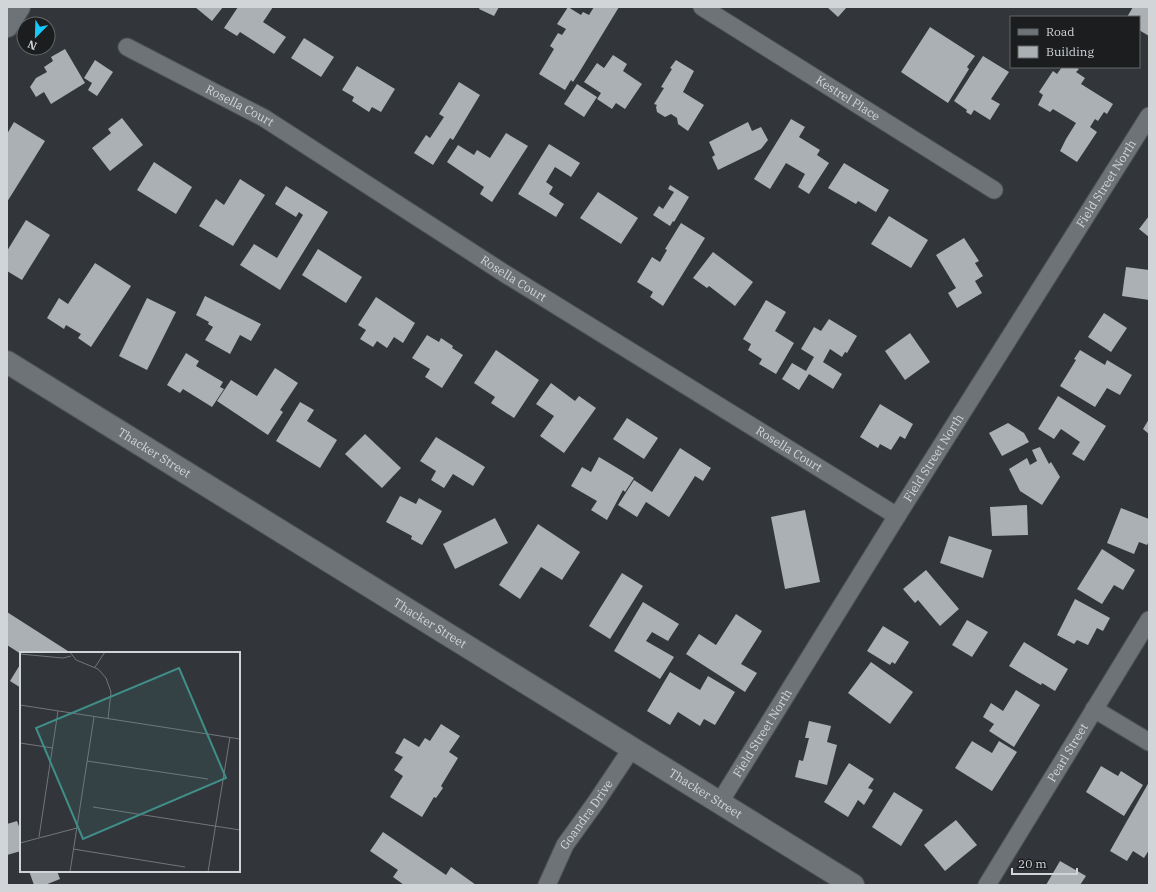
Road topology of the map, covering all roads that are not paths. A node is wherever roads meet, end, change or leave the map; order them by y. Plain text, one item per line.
1 (18, 7) edge
2 (702, 7) edge
3 (7, 26) edge
4 (127, 47) dead end
5 (1149, 116) edge
6 (994, 190) dead end
7 (7, 362) edge
8 (897, 516) junction
9 (1149, 620) edge
10 (1094, 709) junction
11 (1149, 742) edge
12 (632, 748) junction
13 (720, 802) junction
14 (547, 885) edge
15 (853, 885) edge
16 (987, 885) edge

1 - 3 street
2 - 6 street, Kestrel Place
4 - 8 street, Rosella Court
5 - 8 street, Field Street North
7 - 12 street, Thacker Street
8 - 13 street, Field Street North
9 - 10 street, Pearl Street
10 - 11 street
10 - 16 street, Pearl Street
12 - 13 street, Thacker Street
12 - 14 street, Goandra Drive
13 - 15 street, Thacker Street

